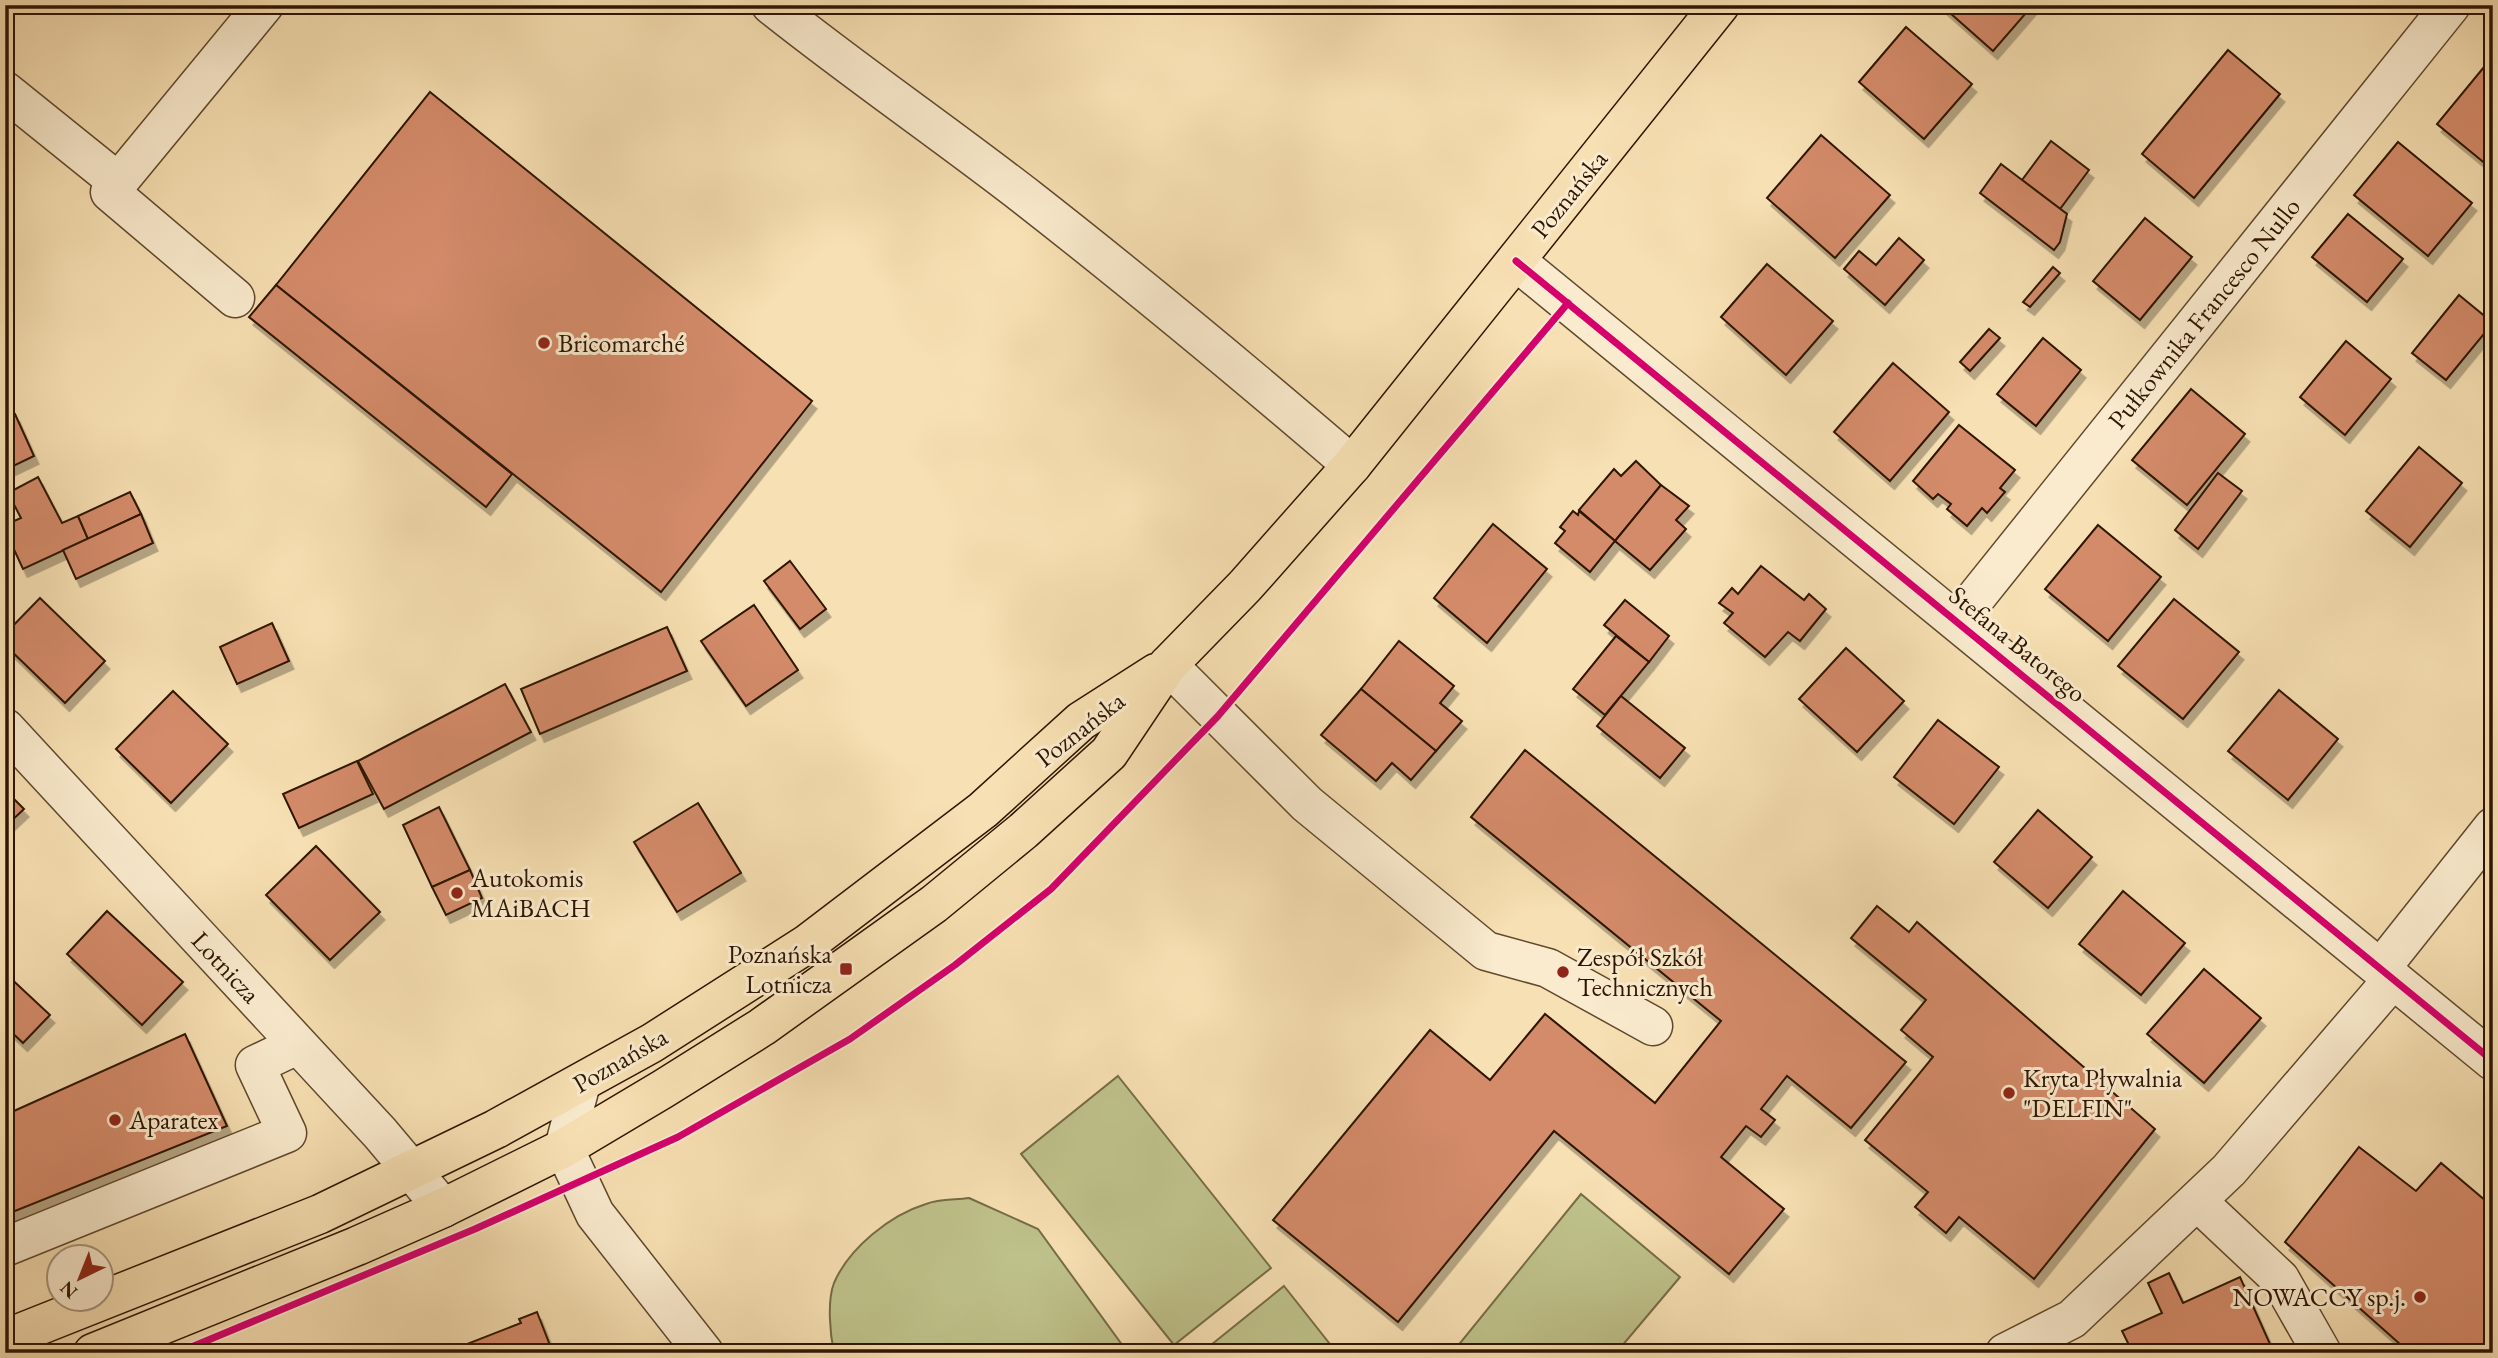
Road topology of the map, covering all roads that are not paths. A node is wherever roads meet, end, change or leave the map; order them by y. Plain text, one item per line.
1 (264, 5) edge
2 (771, 5) edge
3 (1720, 5) edge
4 (2451, 5) edge
5 (5, 91) edge
6 (118, 182) junction
7 (1516, 261) junction
8 (235, 298) dead end
9 (1352, 465) junction
10 (1957, 621) junction
11 (1168, 665) junction
12 (5, 728) edge
13 (2493, 827) edge
14 (2387, 973) junction
15 (1653, 1026) dead end
16 (298, 1045) junction
17 (2493, 1061) edge
18 (581, 1083) junction
19 (564, 1148) junction
20 (413, 1170) junction
21 (2197, 1201) junction
22 (443, 1208) junction
23 (5, 1247) edge
24 (5, 1339) edge
25 (93, 1353) edge
26 (704, 1353) edge
27 (2005, 1353) edge
28 (2322, 1353) edge

1 - 6 street
2 - 9 street
3 - 7 main road, Poznańska
4 - 10 street, Pułkownika Francesco Nullo
5 - 6 street
6 - 8 street
7 - 9 main road, Poznańska
7 - 10 street, Stefana Batorego
9 - 11 main road, Poznańska
10 - 14 street, Stefana Batorego
11 - 15 street
11 - 18 main road, Poznańska
11 - 19 main road, Poznańska
12 - 16 street, Lotnicza
13 - 14 street
14 - 17 street, Stefana Batorego
14 - 21 street
16 - 20 street, Lotnicza
16 - 23 street
18 - 19 street
18 - 20 main road, Poznańska
19 - 22 main road, Poznańska
19 - 26 street
20 - 22 street, Lotnicza
20 - 24 main road, Poznańska
21 - 27 street
21 - 28 street
22 - 25 main road, Poznańska

